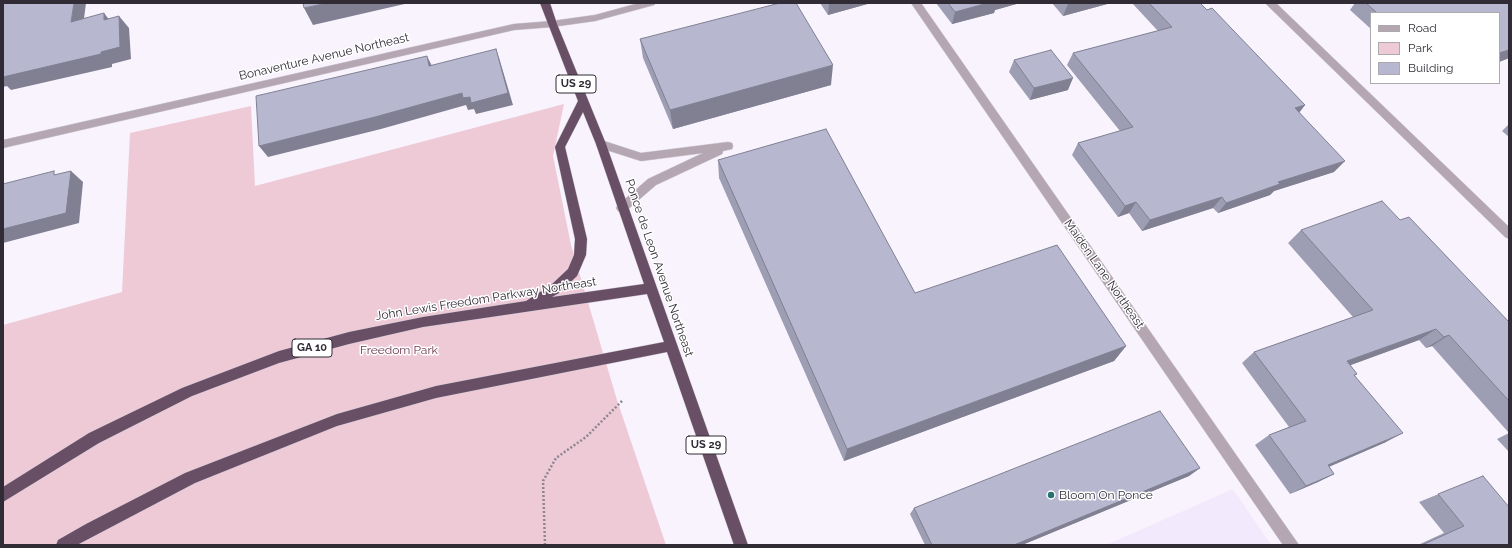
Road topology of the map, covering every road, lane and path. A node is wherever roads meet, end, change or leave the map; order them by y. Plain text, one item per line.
1 (545, 3) edge
2 (651, 3) edge
3 (916, 3) edge
4 (1270, 3) edge
5 (630, 6) edge
6 (552, 24) junction
7 (583, 101) junction
8 (3, 144) edge
9 (600, 144) junction
10 (622, 208) junction
11 (1509, 234) edge
12 (650, 288) junction
13 (525, 308) junction
14 (670, 346) junction
15 (622, 401) dead end
16 (3, 495) edge
17 (63, 545) edge
18 (545, 545) edge
19 (741, 545) edge
20 (1292, 545) edge

1 - 6 highway, Ponce de Leon Avenue Northeast / US 29
2 - 5 street, Bonaventure Avenue Northeast
3 - 20 street, Maiden Lane Northeast
4 - 11 street
5 - 6 street, Bonaventure Avenue Northeast
6 - 7 highway, Ponce de Leon Avenue Northeast / US 29
6 - 8 street, Bonaventure Avenue Northeast
7 - 9 highway, Ponce de Leon Avenue Northeast / US 29
7 - 13 highway
9 - 10 highway, Ponce de Leon Avenue Northeast / US 29
9 - 10 street
10 - 12 highway, Ponce de Leon Avenue Northeast / US 29
12 - 13 highway, John Lewis Freedom Parkway Northeast / GA 10
12 - 14 highway, Ponce de Leon Avenue Northeast / US 29
13 - 16 highway, John Lewis Freedom Parkway Northeast / GA 10
14 - 17 highway
14 - 19 highway, Ponce de Leon Avenue Northeast / US 29
15 - 18 path

